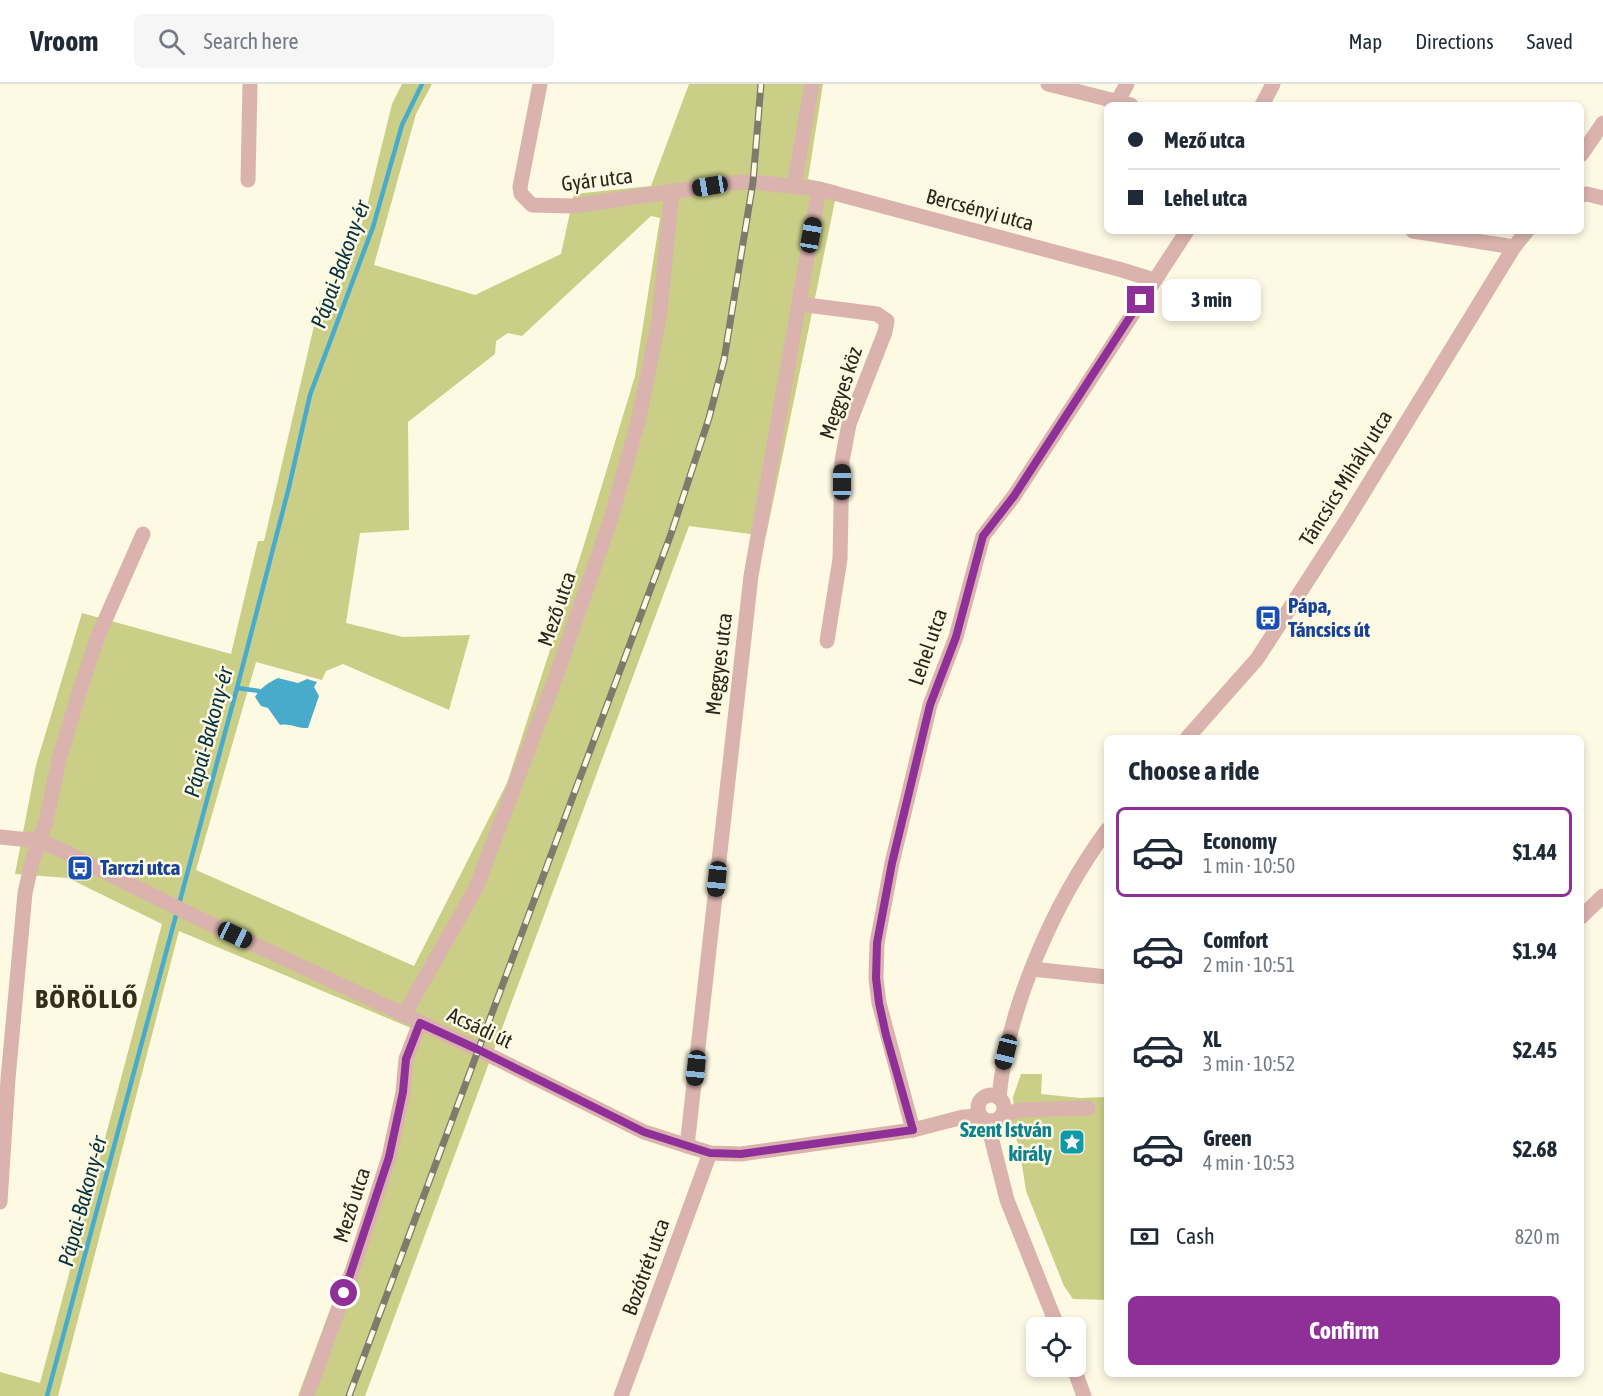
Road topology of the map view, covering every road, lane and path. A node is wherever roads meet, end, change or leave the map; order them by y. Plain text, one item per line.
1 (250, 84) edge
2 (540, 84) edge
3 (812, 84) edge
4 (1048, 84) edge
5 (1127, 84) edge
6 (1274, 84) edge
7 (1116, 102) edge
8 (1124, 102) edge
9 (1264, 102) edge
10 (1603, 123) edge
11 (1584, 151) edge
12 (248, 180) dead end
13 (794, 186) junction
14 (819, 189) junction
15 (672, 191) junction
16 (1584, 194) edge
17 (1603, 198) edge
18 (1185, 234) edge
19 (1432, 234) edge
20 (1525, 234) edge
21 (1514, 247) junction
22 (1154, 280) junction
23 (799, 304) junction
24 (143, 534) dead end
25 (827, 641) dead end
26 (1190, 735) edge
27 (1104, 834) edge
28 (0, 837) edge
29 (40, 842) junction
30 (1603, 896) edge
31 (1584, 914) edge
32 (1032, 969) junction
33 (1104, 977) edge
34 (404, 1015) junction
35 (420, 1023) junction
36 (1088, 1108) dead end
37 (992, 1109) junction
38 (913, 1130) junction
39 (687, 1146) junction
40 (710, 1153) junction
41 (0, 1202) edge
42 (1054, 1317) edge
43 (1076, 1377) edge
44 (307, 1396) edge
45 (621, 1396) edge
46 (1084, 1396) edge

1 - 12 street
2 - 15 street, Gyár utca
3 - 13 street
4 - 7 street
5 - 8 street
6 - 9 street
10 - 11 street
13 - 14 street, Bercsényi utca
13 - 15 street, Gyár utca
14 - 22 street, Bercsényi utca
14 - 23 street, Meggyes utca
15 - 34 street, Mező utca
16 - 17 street
18 - 22 street, Lehel utca
19 - 21 street
20 - 21 street, Táncsics Mihály utca
21 - 26 street, Táncsics Mihály utca
22 - 38 street, Lehel utca
23 - 25 street, Meggyes köz
23 - 39 street, Meggyes utca
24 - 29 street
27 - 32 street
28 - 29 street, Acsádi út
29 - 34 street, Acsádi út
29 - 41 street
30 - 31 street
32 - 33 street
32 - 37 street
34 - 35 street, Acsádi út
35 - 39 street, Acsádi út
35 - 44 street, Mező utca
36 - 37 street
37 - 38 street, Acsádi út
37 - 42 street
38 - 40 street, Acsádi út
39 - 40 street, Acsádi út
40 - 45 street, Bozótrét utca
43 - 46 street

